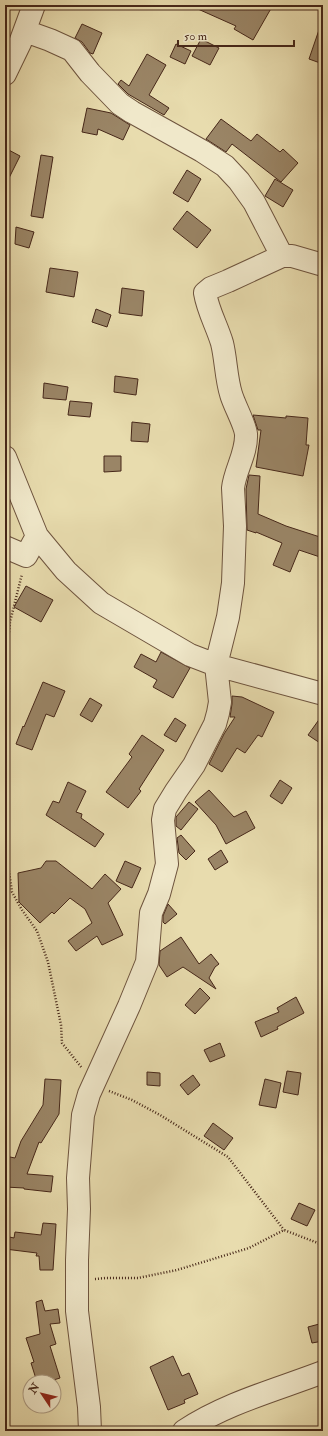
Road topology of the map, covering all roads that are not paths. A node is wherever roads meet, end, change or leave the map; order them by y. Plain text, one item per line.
1 (34, 5) edge
2 (25, 31) junction
3 (5, 74) edge
4 (282, 256) junction
5 (323, 265) edge
6 (5, 457) edge
7 (37, 536) junction
8 (5, 548) edge
9 (216, 665) junction
10 (323, 694) edge
11 (323, 1372) edge
12 (90, 1431) edge
13 (184, 1431) edge

1 - 2 street
2 - 3 street
2 - 4 street
4 - 5 street
4 - 9 street
6 - 7 street
7 - 8 street
7 - 9 street
9 - 10 street
9 - 12 street
11 - 13 street

